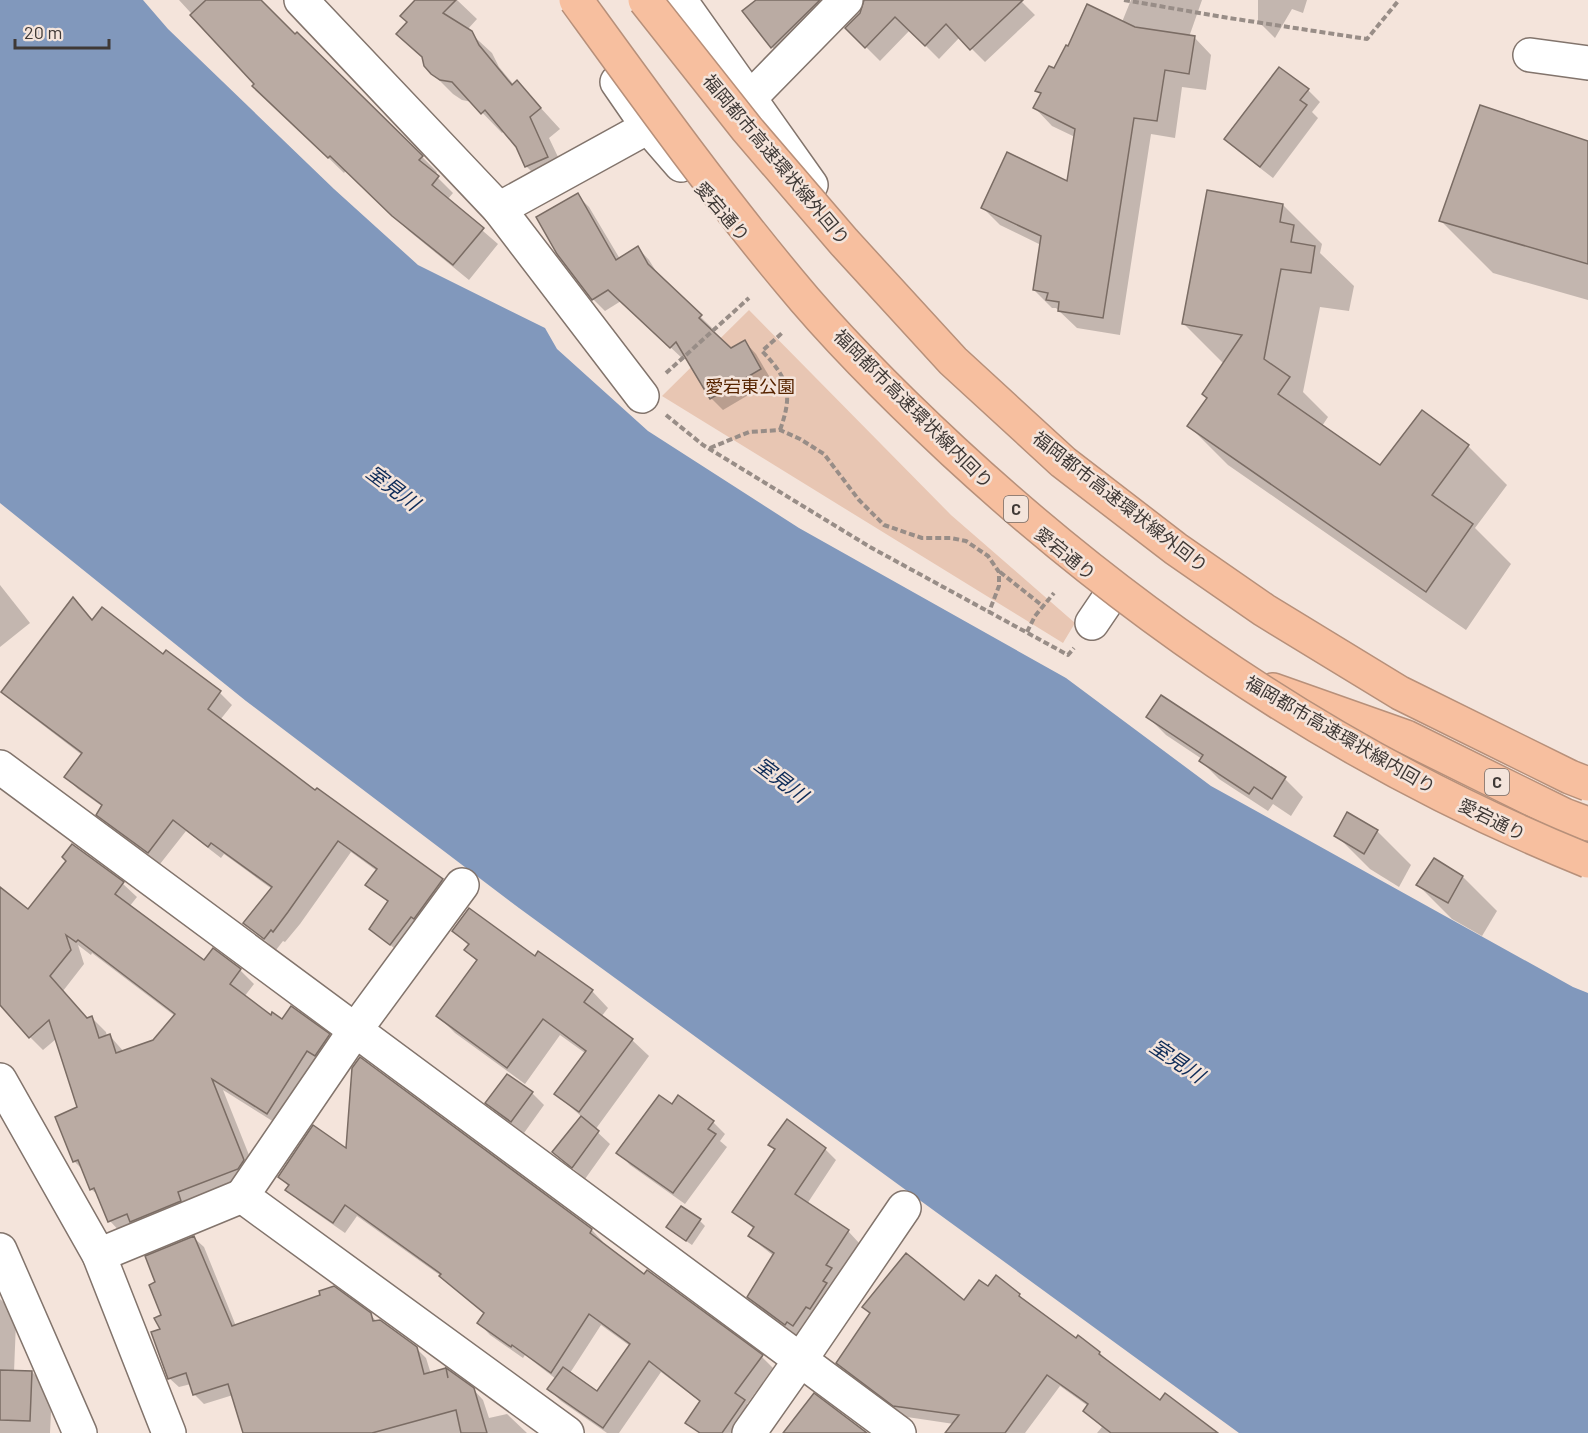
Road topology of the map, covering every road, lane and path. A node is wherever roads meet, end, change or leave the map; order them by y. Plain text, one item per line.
1 (302, 0) edge
2 (560, 0) edge
3 (576, 0) edge
4 (645, 0) edge
5 (680, 0) edge
6 (846, 0) edge
7 (1124, 0) edge
8 (1398, 0) edge
9 (1530, 55) dead end
10 (1588, 63) edge
11 (750, 98) junction
12 (648, 127) junction
13 (499, 209) junction
14 (749, 298) dead end
15 (782, 333) dead end
16 (642, 396) junction
17 (780, 430) junction
18 (709, 449) junction
19 (999, 572) junction
20 (1113, 592) junction
21 (1054, 593) dead end
22 (1044, 607) junction
23 (989, 612) junction
24 (1092, 623) dead end
25 (1027, 632) junction
26 (1068, 655) dead end
27 (1246, 680) junction
28 (0, 767) edge
29 (1588, 785) edge
30 (1588, 824) edge
31 (1588, 862) edge
32 (462, 885) dead end
33 (356, 1029) junction
34 (0, 1080) edge
35 (242, 1196) junction
36 (904, 1208) dead end
37 (0, 1250) edge
38 (99, 1255) junction
39 (801, 1359) junction
40 (80, 1433) edge
41 (169, 1433) edge
42 (567, 1433) edge
43 (749, 1433) edge
44 (899, 1433) edge

1 - 13 street
2 - 12 street, 愛宕通り
3 - 31 highway, 福岡都市高速環状線内回り / C, bridge
4 - 29 highway, 福岡都市高速環状線外回り / C, bridge
5 - 11 street
6 - 11 street
7 - 8 path
9 - 10 street
11 - 29 street
12 - 13 street
12 - 20 street, 愛宕通り
13 - 16 street
14 - 16 path
15 - 17 path
16 - 18 path
17 - 18 path
17 - 19 path
18 - 23 path
19 - 22 path
19 - 23 path
20 - 24 street
20 - 27 street, 愛宕通り
21 - 22 path
22 - 25 path
23 - 25 path
25 - 26 path
27 - 30 highway, C
27 - 31 street, 愛宕通り
28 - 33 street
32 - 33 street
33 - 35 street
33 - 39 street
34 - 38 street
35 - 38 street
35 - 42 street
36 - 39 street
37 - 40 street
38 - 41 street
39 - 43 street
39 - 44 street

